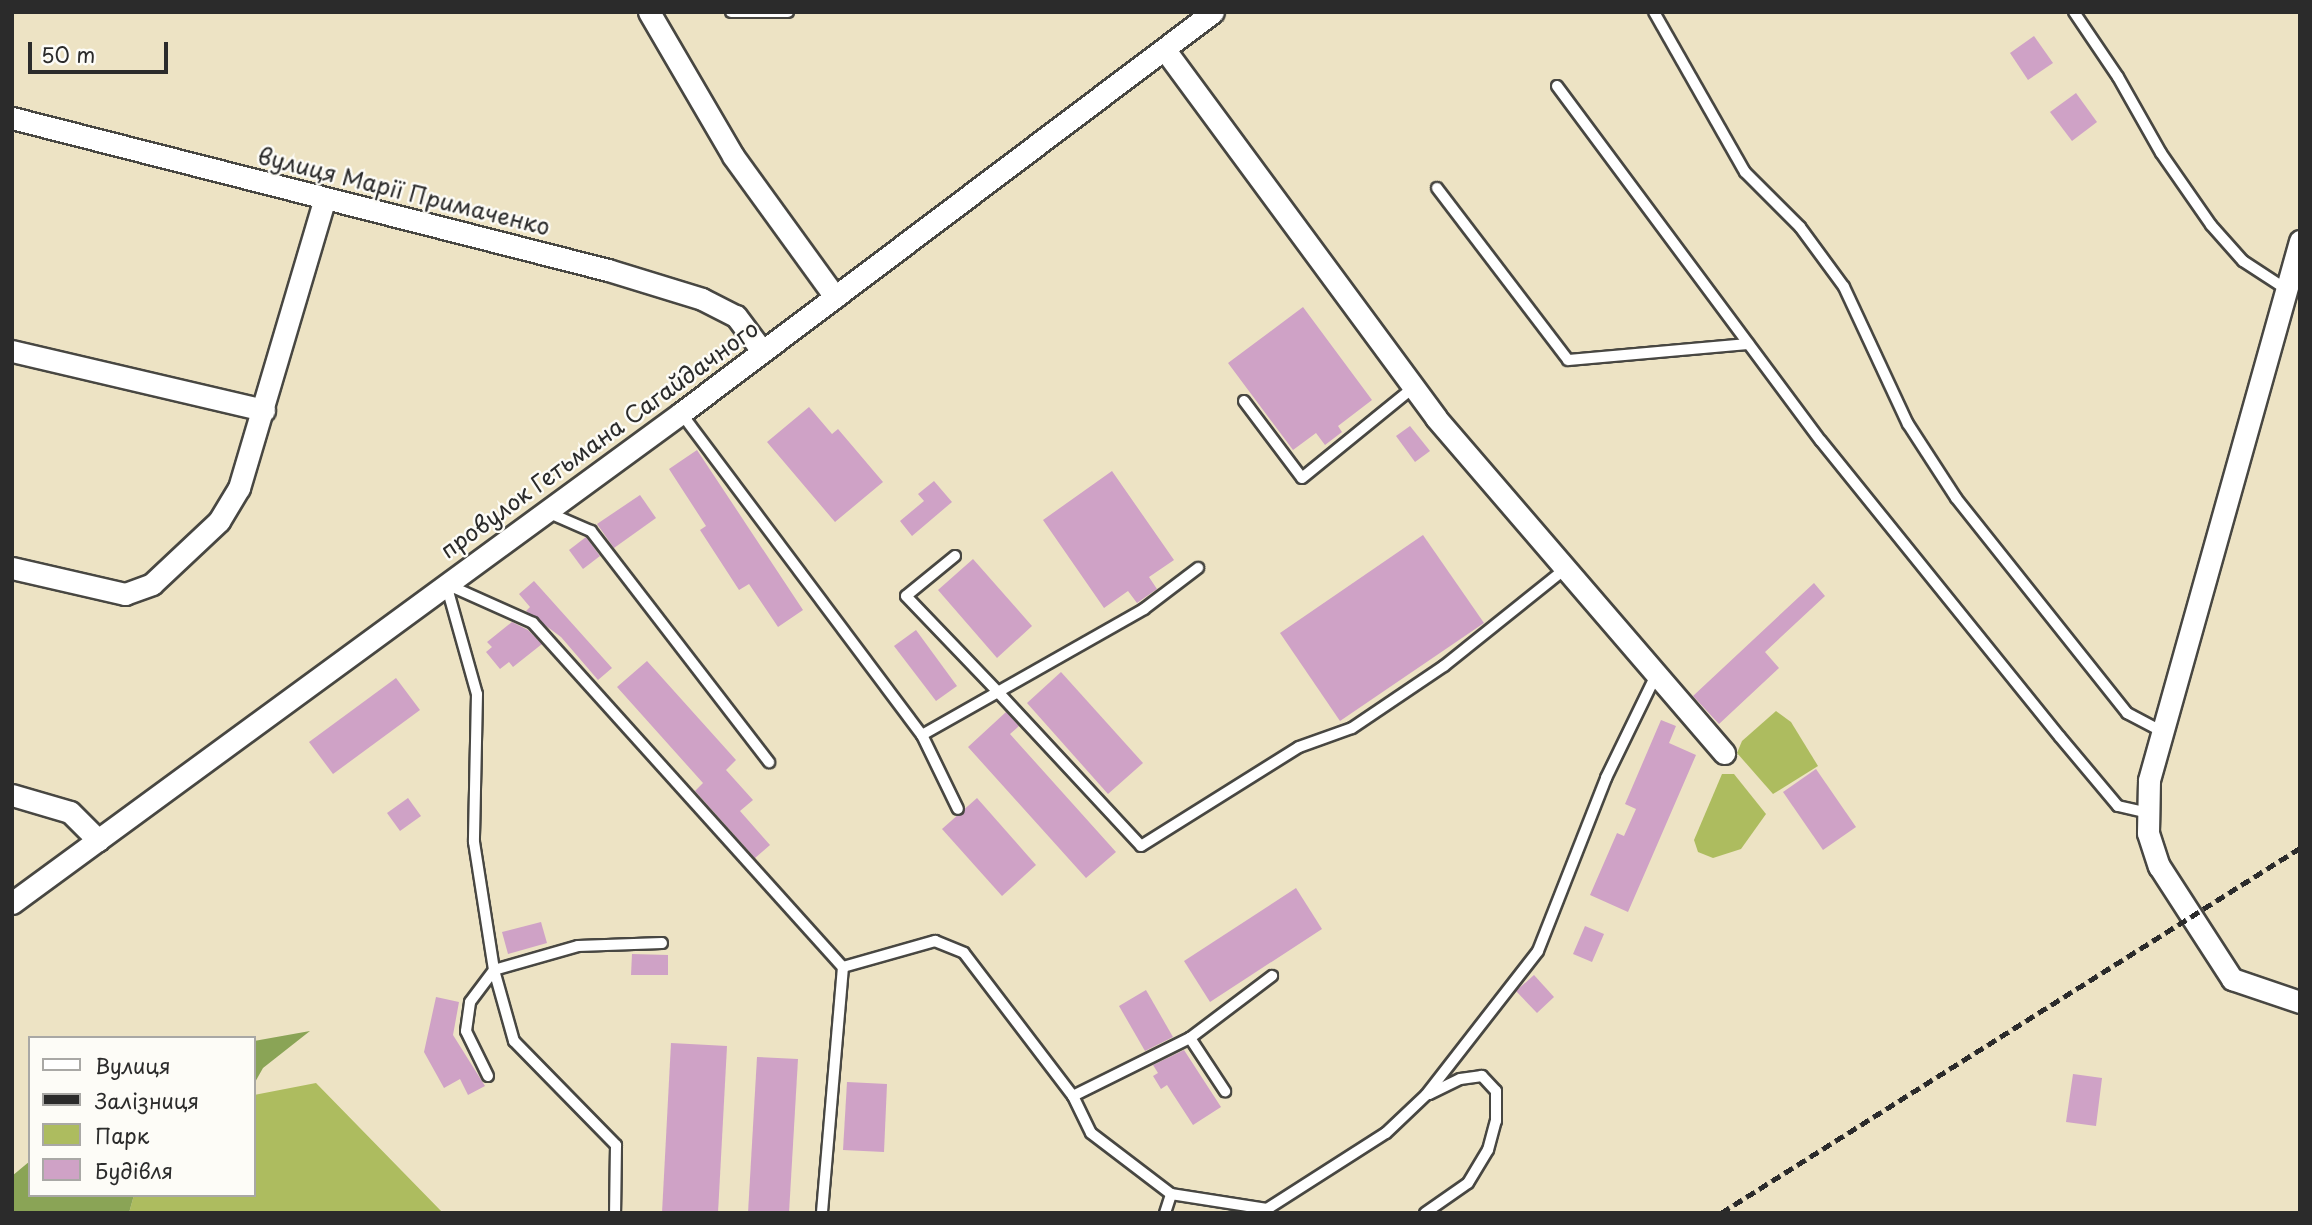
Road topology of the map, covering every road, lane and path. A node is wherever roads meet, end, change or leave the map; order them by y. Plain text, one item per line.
1 (649, 12) edge
2 (731, 12) edge
3 (788, 12) edge
4 (1213, 12) edge
5 (1654, 12) edge
6 (2074, 12) edge
7 (1165, 50) junction
8 (1557, 86) dead end
9 (12, 118) edge
10 (1437, 188) dead end
11 (325, 198) junction
12 (2300, 241) edge
13 (2287, 289) junction
14 (835, 297) junction
15 (1748, 344) junction
16 (12, 351) edge
17 (762, 351) junction
18 (1413, 387) junction
19 (1244, 401) dead end
20 (264, 410) junction
21 (681, 413) junction
22 (545, 511) junction
23 (955, 556) dead end
24 (12, 568) edge
25 (1198, 568) dead end
26 (1565, 569) junction
27 (446, 584) junction
28 (1656, 675) junction
29 (998, 692) junction
30 (2163, 732) junction
31 (922, 735) junction
32 (1724, 753) dead end
33 (769, 761) dead end
34 (12, 795) edge
35 (958, 809) dead end
36 (2149, 813) junction
37 (98, 840) junction
38 (12, 903) edge
39 (662, 943) dead end
40 (843, 967) junction
41 (494, 970) junction
42 (1272, 976) dead end
43 (2300, 1002) edge
44 (1190, 1038) junction
45 (488, 1076) dead end
46 (1225, 1090) dead end
47 (1426, 1095) junction
48 (1073, 1096) junction
49 (1171, 1194) junction
50 (1267, 1209) junction
51 (615, 1213) edge
52 (822, 1213) edge
53 (1165, 1213) edge
54 (1281, 1213) edge
55 (1425, 1213) edge

1 - 14 street
2 - 3 lane
4 - 7 street, провулок Гетьмана Сагайдачного
5 - 30 lane
6 - 13 lane
7 - 14 street, провулок Гетьмана Сагайдачного
7 - 18 street
8 - 15 lane
9 - 11 street, вулиця Марії Примаченко
10 - 15 lane
11 - 17 street, вулиця Марії Примаченко
11 - 20 street
12 - 13 street
13 - 30 street
14 - 17 street, провулок Гетьмана Сагайдачного
15 - 36 lane
16 - 20 street
17 - 21 street, провулок Гетьмана Сагайдачного
18 - 19 lane
18 - 26 street
20 - 24 street
21 - 22 street, провулок Гетьмана Сагайдачного
21 - 31 lane
22 - 27 street, провулок Гетьмана Сагайдачного
22 - 33 lane
23 - 29 lane
25 - 29 lane
26 - 28 street
26 - 29 lane
27 - 37 street, провулок Гетьмана Сагайдачного
27 - 40 lane
27 - 41 lane
28 - 32 street
28 - 47 lane
29 - 31 lane
30 - 36 street
31 - 35 lane
34 - 37 street
36 - 43 street
37 - 38 street, провулок Гетьмана Сагайдачного
39 - 41 lane
40 - 48 lane
40 - 52 lane
41 - 45 lane
41 - 51 lane
42 - 44 lane
44 - 46 lane
44 - 48 lane
47 - 50 lane
47 - 55 lane
48 - 49 lane
49 - 50 lane
49 - 53 lane
50 - 54 lane

